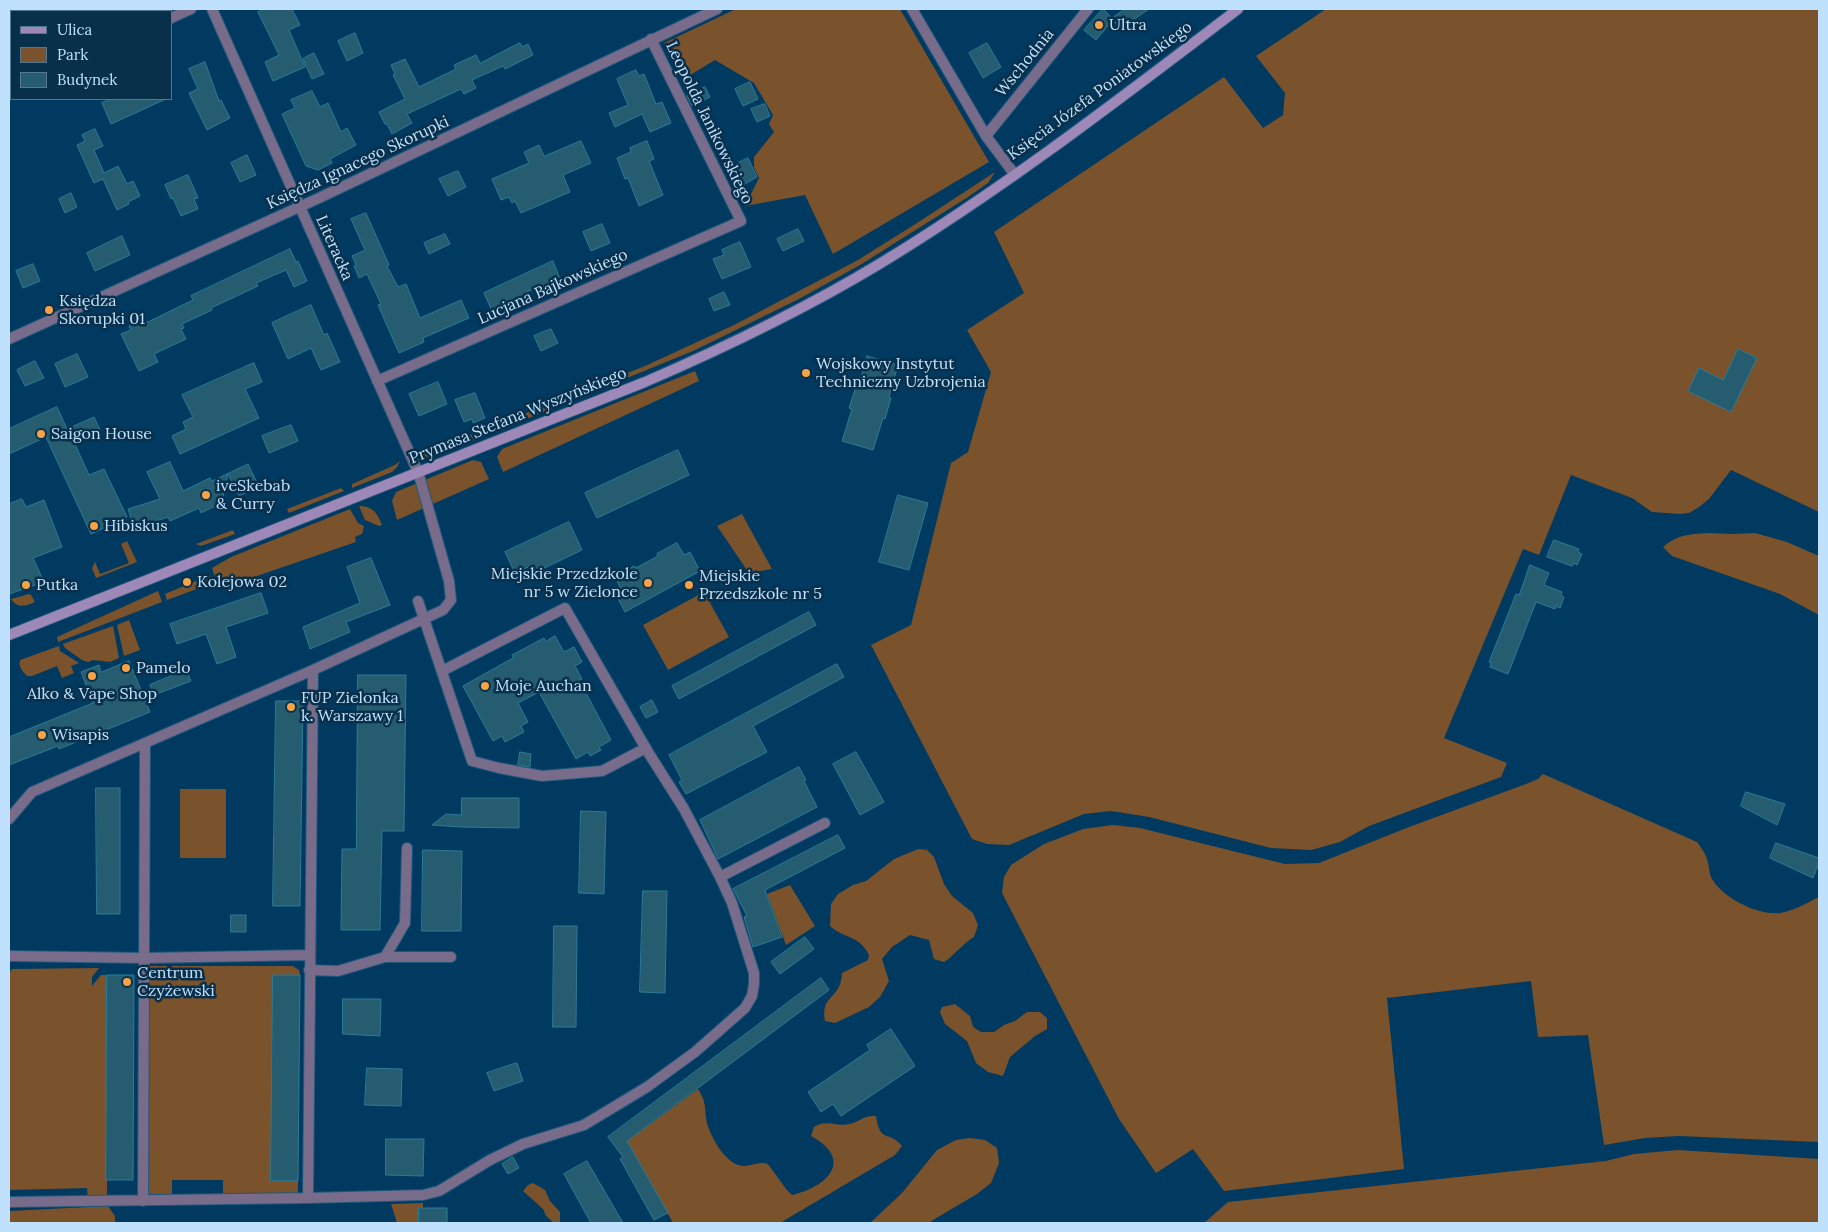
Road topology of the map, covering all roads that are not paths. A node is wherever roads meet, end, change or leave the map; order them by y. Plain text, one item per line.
1 (191, 9) edge
2 (212, 9) edge
3 (717, 9) edge
4 (912, 9) edge
5 (1088, 9) edge
6 (1238, 9) edge
7 (172, 18) edge
8 (651, 39) junction
9 (986, 136) junction
10 (1015, 175) junction
11 (300, 207) junction
12 (741, 221) joint
13 (9, 339) edge
14 (377, 381) junction
15 (418, 472) junction
16 (418, 601) dead end
17 (424, 620) junction
18 (9, 635) edge
19 (313, 670) junction
20 (442, 671) junction
21 (145, 744) junction
22 (646, 748) junction
23 (9, 819) edge
24 (825, 823) dead end
25 (407, 848) dead end
26 (720, 876) junction
27 (310, 955) junction
28 (9, 956) edge
29 (385, 957) junction
30 (451, 957) dead end
31 (145, 958) junction
32 (310, 970) junction
33 (308, 1198) junction
34 (138, 1201) junction
35 (9, 1202) edge

1 - 7 street
2 - 11 street, Literacka
3 - 8 street, Księdza Ignacego Skorupki
4 - 9 street, Księcia Józefa Poniatowskiego
5 - 9 street, Wschodnia
6 - 10 main road, Księcia Józefa Poniatowskiego
8 - 11 street, Księdza Ignacego Skorupki
8 - 12 street, Leopolda Janikowskiego
9 - 10 street, Księcia Józefa Poniatowskiego
10 - 15 main road, Prymasa Stefana Wyszyńskiego
11 - 13 street, Księdza Ignacego Skorupki
11 - 14 street, Literacka
12 - 14 street, Lucjana Bajkowskiego
14 - 15 street, Literacka
15 - 17 street, Literacka
15 - 18 main road, Prymasa Stefana Wyszyńskiego
16 - 17 street
17 - 19 street
17 - 20 street
19 - 21 street
19 - 27 street
20 - 22 street
20 - 22 street
21 - 23 street
21 - 31 street
22 - 26 street
24 - 26 street
25 - 29 street
26 - 33 street
27 - 31 street
27 - 32 street
28 - 31 street
29 - 30 street
29 - 32 street
31 - 34 street
32 - 33 street
33 - 34 street
34 - 35 street

